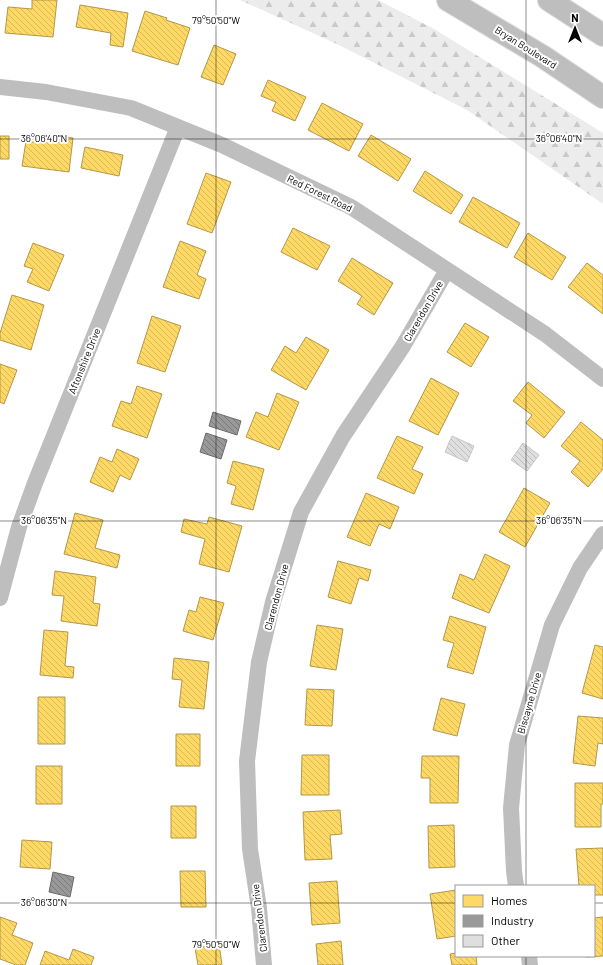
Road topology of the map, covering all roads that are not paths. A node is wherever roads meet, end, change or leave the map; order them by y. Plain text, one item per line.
1 (448, 0) edge
2 (549, 0) edge
3 (603, 34) edge
4 (0, 87) edge
5 (603, 97) edge
6 (178, 127) junction
7 (447, 270) junction
8 (603, 379) edge
9 (603, 534) edge
10 (0, 598) edge
11 (516, 885) edge
12 (264, 965) edge

1 - 5 highway, Bryan Boulevard
2 - 3 highway
4 - 6 street, Red Forest Road
6 - 7 street, Red Forest Road
6 - 10 street, Aftonshire Drive
7 - 8 street, Red Forest Road
7 - 12 street, Clarendon Drive
9 - 11 street, Biscayne Drive

